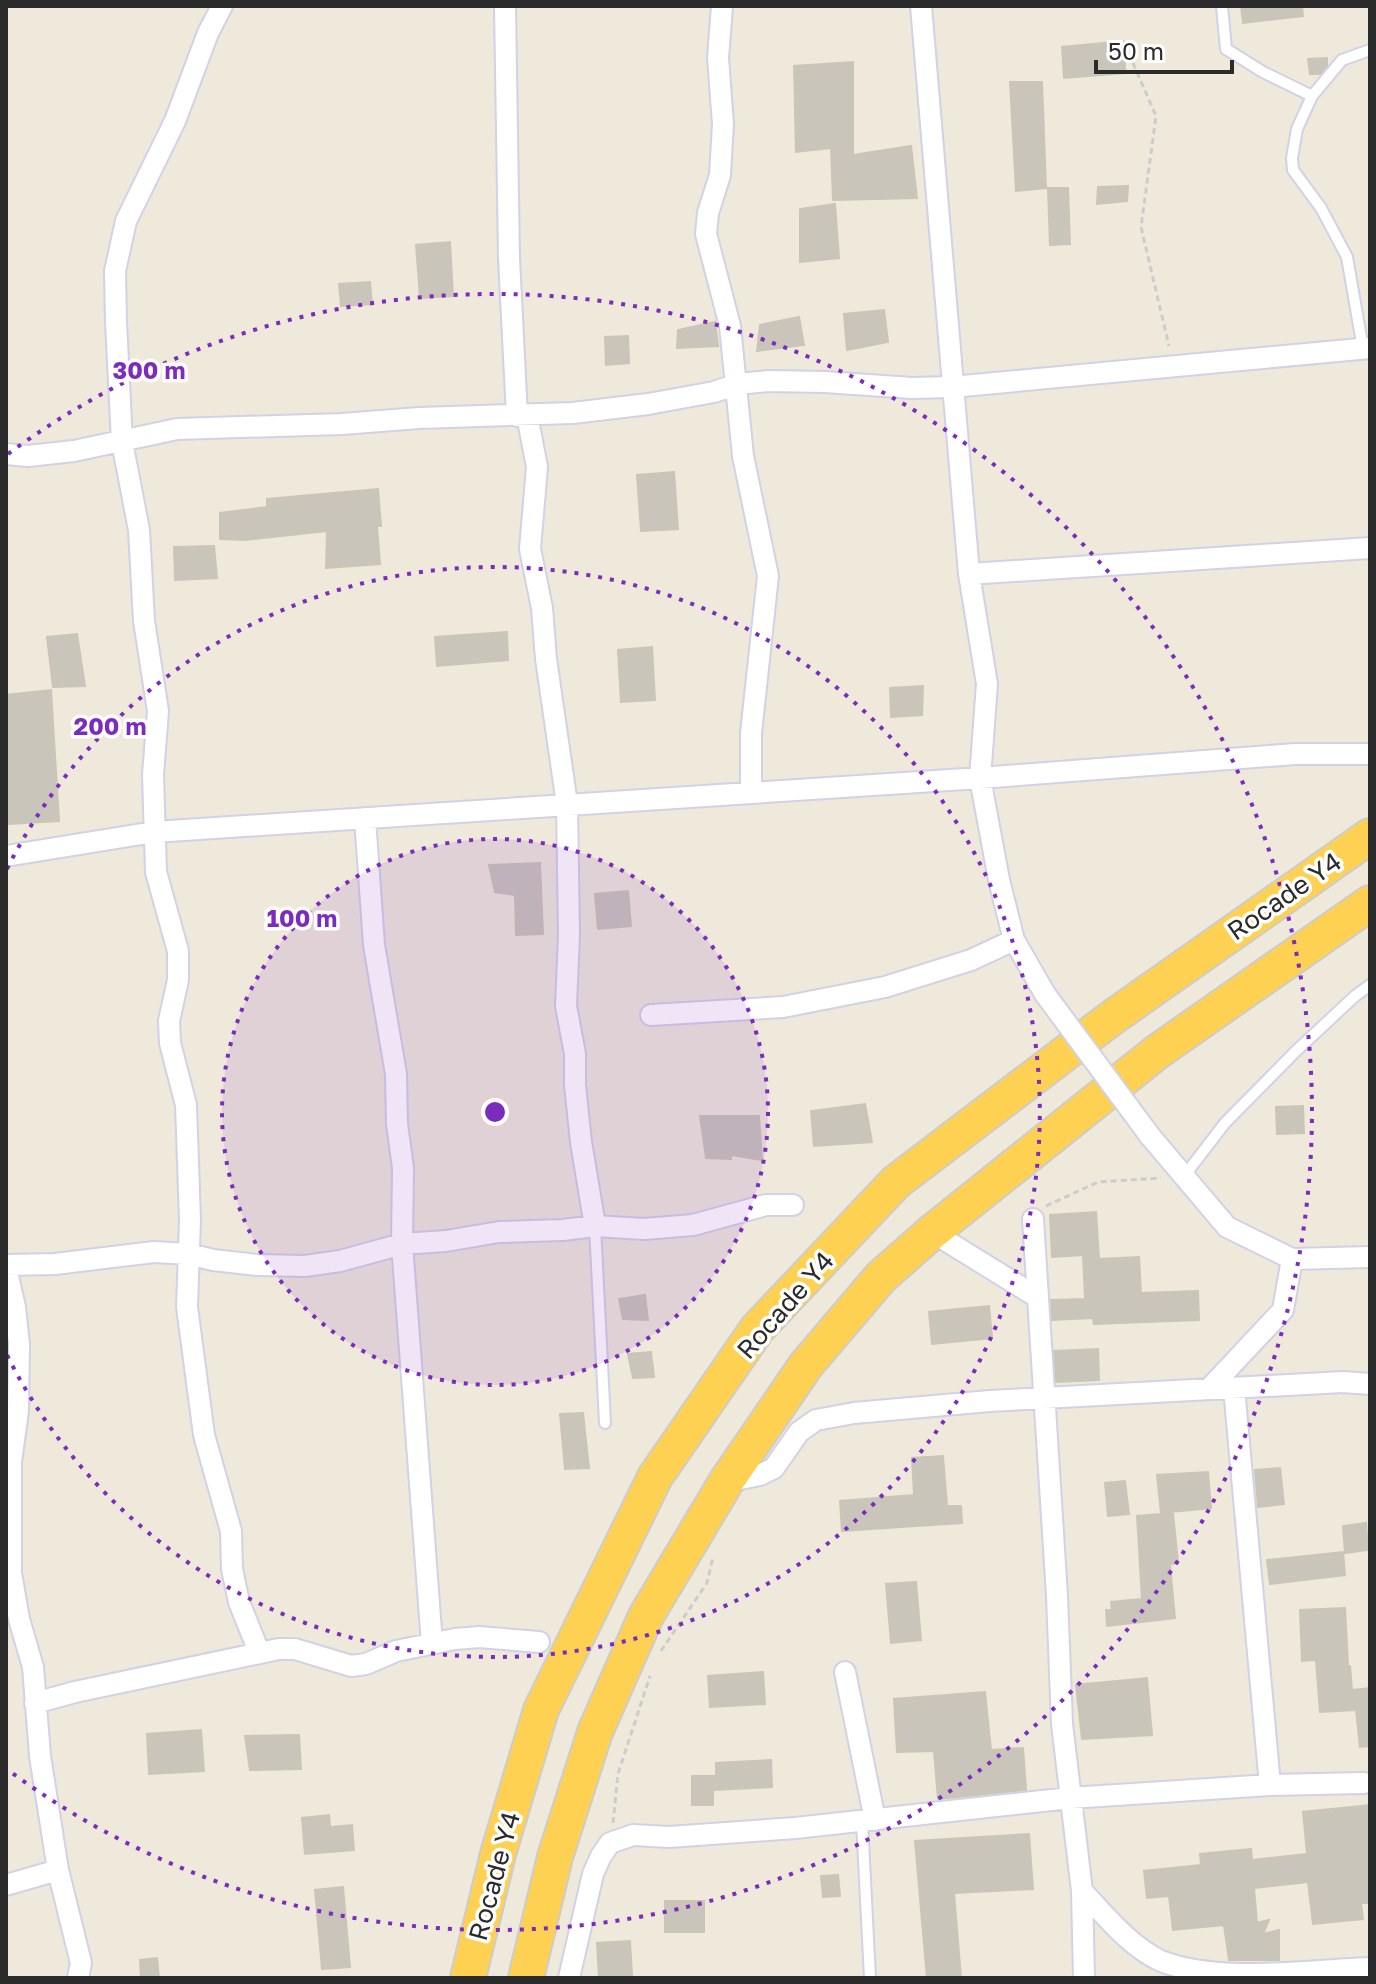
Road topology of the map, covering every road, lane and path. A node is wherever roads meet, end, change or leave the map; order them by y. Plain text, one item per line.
1 (222, 6) edge
2 (505, 6) edge
3 (722, 6) edge
4 (921, 6) edge
5 (1222, 6) edge
6 (1370, 50) edge
7 (1133, 63) dead end
8 (1312, 96) junction
9 (1367, 349) edge
10 (1173, 366) junction
11 (737, 384) junction
12 (952, 387) junction
13 (522, 416) junction
14 (122, 442) junction
15 (6, 454) edge
16 (1370, 548) edge
17 (969, 574) junction
18 (1370, 754) edge
19 (980, 778) junction
20 (751, 792) junction
21 (567, 804) junction
22 (365, 818) junction
23 (154, 832) junction
24 (1370, 836) edge
25 (6, 856) edge
26 (1370, 903) edge
27 (1014, 940) junction
28 (1370, 985) edge
29 (651, 1015) dead end
30 (1185, 1175) junction
31 (793, 1205) dead end
32 (1033, 1219) joint
33 (595, 1226) junction
34 (932, 1232) junction
35 (402, 1244) junction
36 (189, 1254) junction
37 (1370, 1257) edge
38 (1292, 1259) junction
39 (6, 1266) edge
40 (1037, 1297) junction
41 (1370, 1384) edge
42 (1234, 1388) junction
43 (1209, 1389) junction
44 (1043, 1398) junction
45 (605, 1423) dead end
46 (726, 1482) junction
47 (700, 1528) junction
48 (8, 1572) edge
49 (539, 1642) dead end
50 (432, 1644) junction
51 (259, 1652) junction
52 (657, 1656) dead end
53 (652, 1670) dead end
54 (845, 1672) dead end
55 (35, 1703) junction
56 (1364, 1783) dead end
57 (1270, 1785) junction
58 (1070, 1798) junction
59 (868, 1821) junction
60 (610, 1843) junction
61 (58, 1870) junction
62 (6, 1885) edge
63 (1082, 1891) junction
64 (1370, 1968) edge
65 (78, 1978) edge
66 (468, 1978) edge
67 (526, 1978) edge
68 (569, 1978) edge
69 (870, 1978) edge
70 (1084, 1978) edge

1 - 14 street
2 - 13 street
3 - 11 street
4 - 12 street
5 - 8 lane
6 - 8 lane
7 - 10 path
8 - 9 lane
9 - 10 street
10 - 12 street
11 - 12 street
11 - 13 street
11 - 20 street
12 - 17 street
13 - 14 street
13 - 21 street
14 - 15 street
14 - 23 street
16 - 17 street
17 - 19 street
18 - 19 street
19 - 20 street
19 - 27 street
20 - 21 street
21 - 22 street
21 - 33 street
22 - 23 street
22 - 35 street
23 - 25 street
23 - 36 street
24 - 66 highway, Rocade Y4
26 - 34 highway, Rocade Y4
27 - 29 street
27 - 30 street, bridge
28 - 30 lane
30 - 32 path
30 - 38 street
31 - 33 street
32 - 40 street
33 - 35 street
33 - 45 lane
34 - 40 street
34 - 46 highway, Rocade Y4
35 - 36 street
35 - 50 street
36 - 39 street
36 - 51 street
37 - 38 street
38 - 43 street
39 - 48 street
40 - 44 street
41 - 42 street
42 - 43 street
42 - 57 street
43 - 44 street
44 - 46 street
44 - 58 street
46 - 47 highway, Rocade Y4
47 - 52 path
47 - 67 highway, Rocade Y4
48 - 55 street
49 - 50 street
50 - 51 street
51 - 55 street
53 - 60 path
54 - 59 street
55 - 61 street
56 - 57 street
57 - 58 street
58 - 59 street
58 - 63 street
59 - 60 street
59 - 69 lane
60 - 68 street
61 - 62 street
61 - 65 street
63 - 64 street
63 - 70 street

